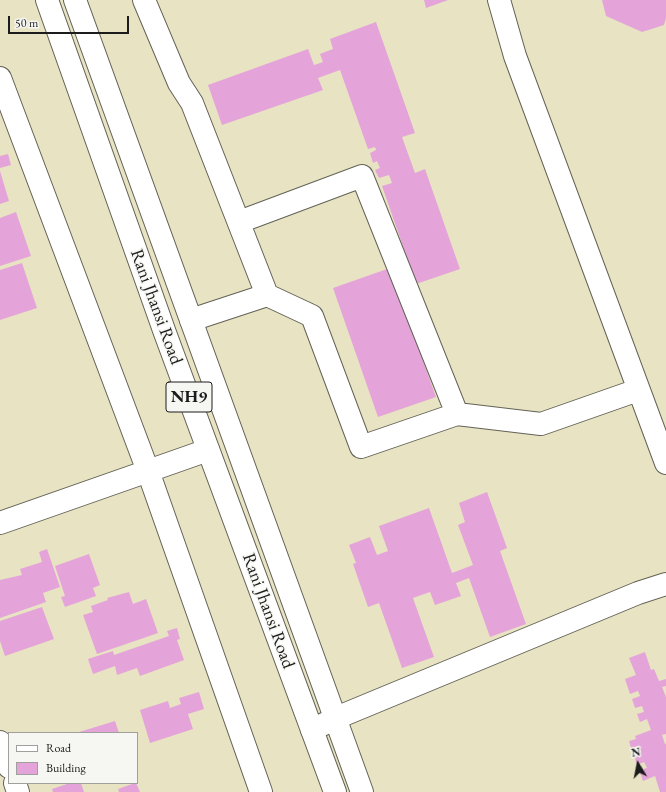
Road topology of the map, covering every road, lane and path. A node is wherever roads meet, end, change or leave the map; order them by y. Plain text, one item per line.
1 (47, 0) edge
2 (75, 0) edge
3 (144, 0) edge
4 (499, 0) edge
5 (0, 78) edge
6 (239, 222) junction
7 (267, 295) junction
8 (191, 320) junction
9 (165, 333) junction
10 (638, 390) junction
11 (457, 414) junction
12 (235, 440) junction
13 (208, 450) junction
14 (666, 463) edge
15 (148, 472) junction
16 (0, 523) edge
17 (666, 584) edge
18 (336, 718) junction
19 (312, 730) junction
20 (261, 792) edge
21 (335, 792) edge
22 (362, 792) edge

1 - 9 main road, Rani Jhansi Road / NH9
2 - 8 main road, Rani Jhansi Road / NH9
3 - 6 main road
4 - 10 main road
5 - 15 main road
6 - 7 main road
6 - 11 main road
7 - 8 main road
7 - 11 main road
8 - 9 main road
8 - 12 main road, Rani Jhansi Road / NH9
9 - 13 main road, Rani Jhansi Road / NH9
10 - 11 main road
10 - 14 main road
12 - 13 main road
12 - 18 main road, Rani Jhansi Road / NH9
13 - 15 main road
13 - 19 main road, Rani Jhansi Road / NH9
15 - 16 main road
15 - 20 main road
17 - 18 main road
18 - 19 main road
18 - 22 main road, Rani Jhansi Road / NH9
19 - 21 main road, Rani Jhansi Road / NH9

